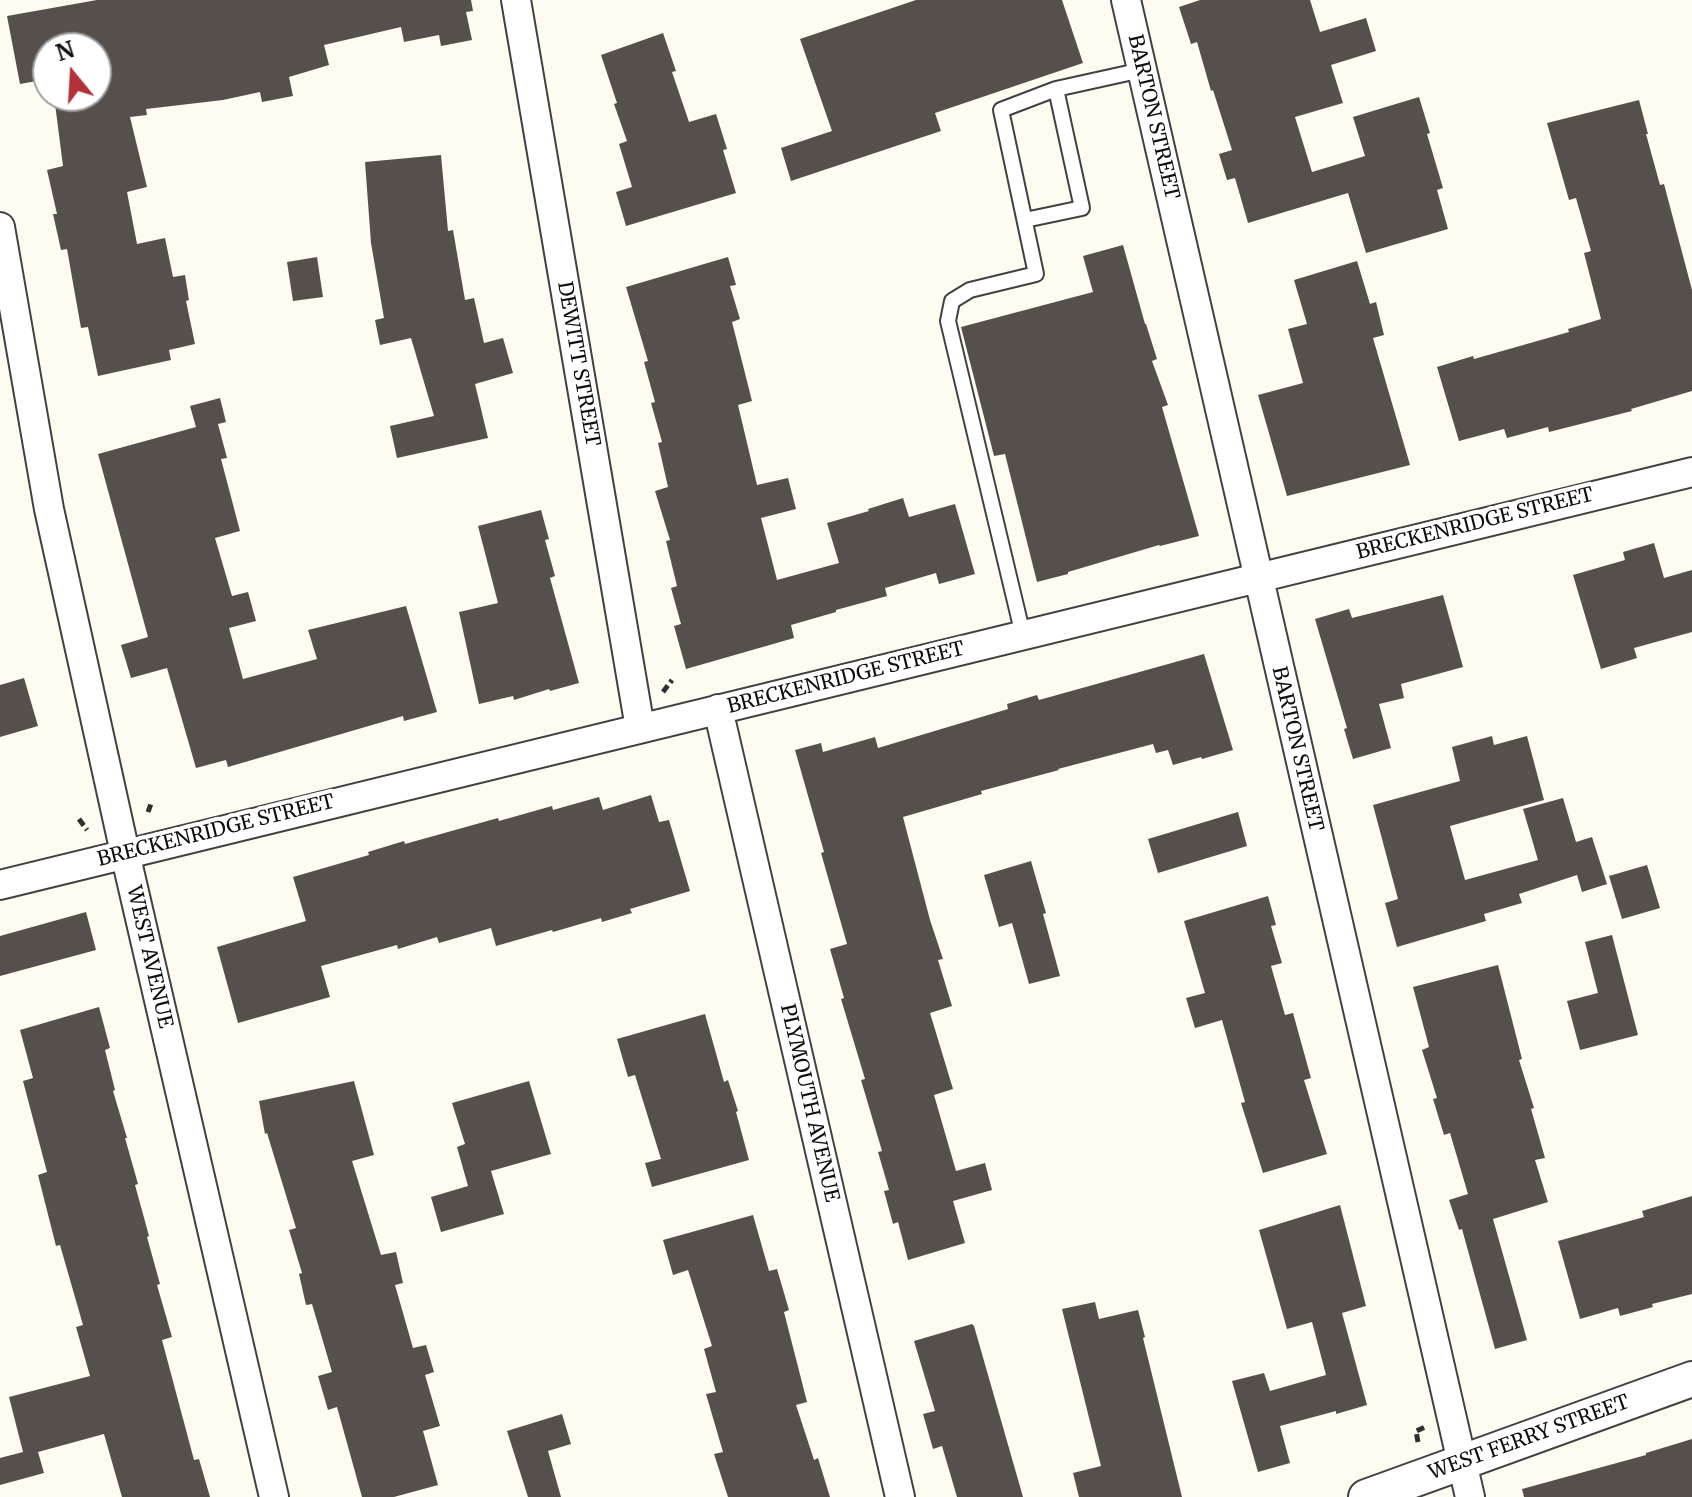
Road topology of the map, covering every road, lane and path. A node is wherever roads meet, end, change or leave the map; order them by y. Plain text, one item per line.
1 (516, 0) edge
2 (1126, 0) edge
3 (1142, 70) junction
4 (1056, 89) junction
5 (1025, 220) junction
6 (0, 227) edge
7 (1692, 472) edge
8 (1259, 577) junction
9 (1023, 635) junction
10 (672, 680) dead end
11 (663, 693) dead end
12 (718, 709) junction
13 (640, 728) junction
14 (79, 819) dead end
15 (87, 830) dead end
16 (125, 853) junction
17 (0, 885) edge
18 (1692, 1379) edge
19 (1416, 1431) dead end
20 (1418, 1442) dead end
21 (1461, 1462) junction
22 (274, 1497) edge
23 (900, 1497) edge
24 (1366, 1497) edge
25 (1470, 1497) edge

1 - 13 street, DEWITT STREET
2 - 3 street, BARTON STREET
3 - 4 lane
3 - 8 street, BARTON STREET
4 - 5 lane
4 - 5 lane
5 - 9 lane
6 - 16 street, WEST AVENUE
7 - 8 street, BRECKENRIDGE STREET
8 - 9 street, BRECKENRIDGE STREET
8 - 21 street, BARTON STREET
9 - 12 street, BRECKENRIDGE STREET
10 - 11 path
12 - 13 street, BRECKENRIDGE STREET
12 - 23 street, PLYMOUTH AVENUE
13 - 16 street, BRECKENRIDGE STREET
14 - 15 path
16 - 17 street, BRECKENRIDGE STREET
16 - 22 street, WEST AVENUE
18 - 21 street, WEST FERRY STREET
19 - 20 path
21 - 24 street, WEST FERRY STREET
21 - 25 street, BARTON STREET

